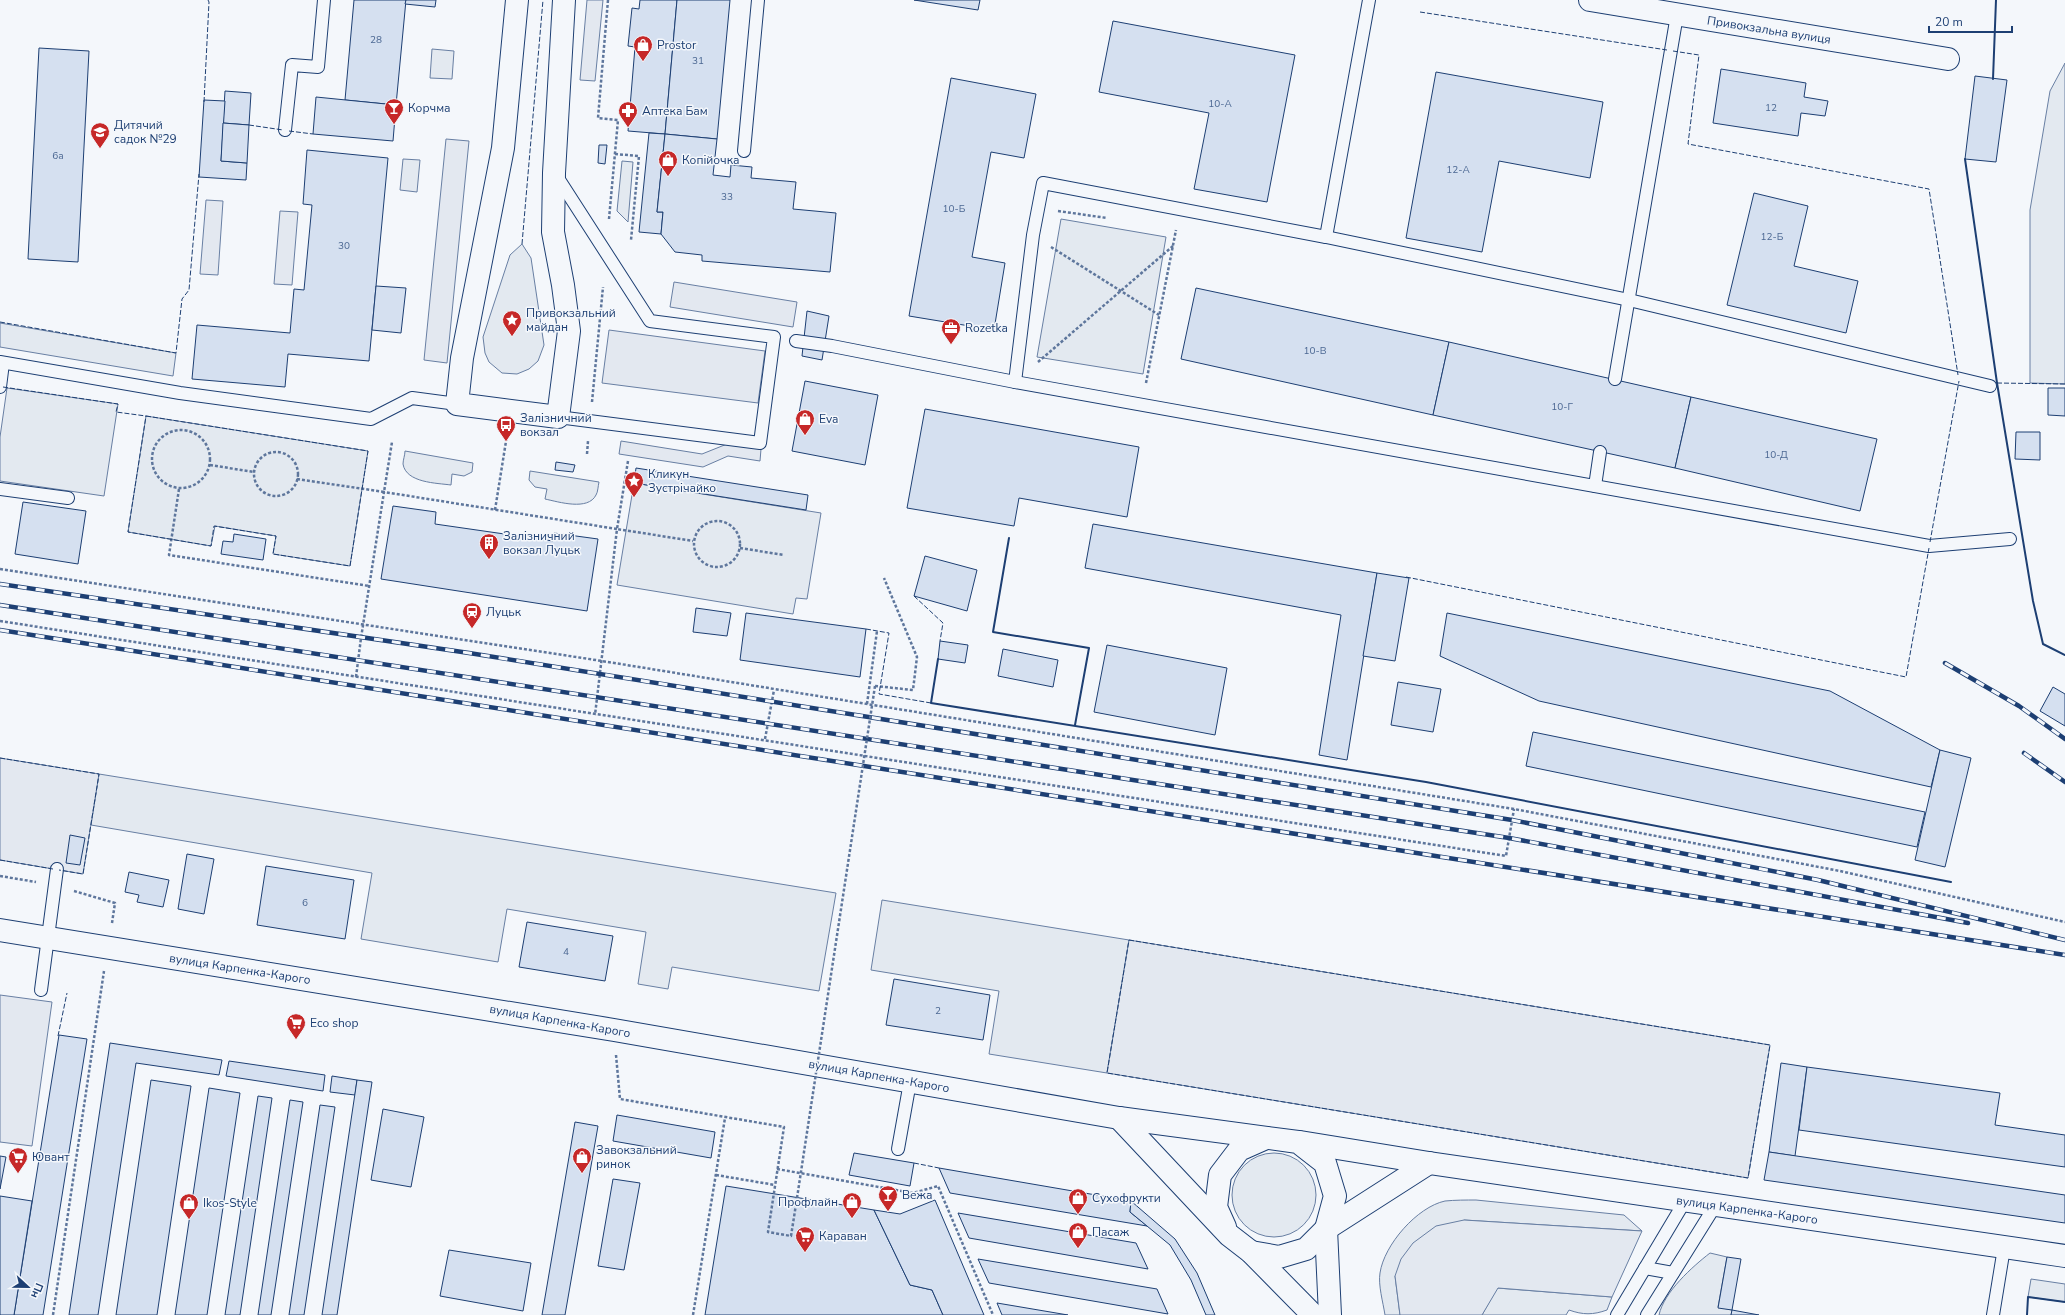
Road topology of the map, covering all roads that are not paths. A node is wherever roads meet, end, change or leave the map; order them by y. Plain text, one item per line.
1 (324, 0) edge
2 (517, 0) edge
3 (564, 0) edge
4 (758, 0) edge
5 (1369, 0) edge
6 (1590, 0) edge
7 (1677, 15) junction
8 (1948, 59) dead end
9 (285, 130) dead end
10 (744, 151) dead end
11 (554, 173) junction
12 (1326, 237) junction
13 (1629, 300) junction
14 (796, 341) dead end
15 (1, 363) edge
16 (1614, 379) dead end
17 (1016, 382) junction
18 (1990, 386) dead end
19 (0, 387) edge
20 (457, 404) junction
21 (558, 417) junction
22 (1600, 452) dead end
23 (1595, 486) junction
24 (0, 489) edge
25 (68, 498) dead end
26 (2010, 539) dead end
27 (57, 869) dead end
28 (0, 930) edge
29 (48, 938) junction
30 (41, 990) dead end
31 (910, 1082) junction
32 (1120, 1118) junction
33 (1268, 1138) junction
34 (1298, 1142) junction
35 (898, 1149) dead end
36 (1429, 1163) junction
37 (1685, 1201) junction
38 (1715, 1206) junction
39 (1326, 1229) junction
40 (1229, 1235) junction
41 (2004, 1248) junction
42 (1252, 1252) junction
43 (2065, 1256) edge
44 (1645, 1268) junction
45 (1673, 1273) junction
46 (1313, 1315) edge
47 (1330, 1315) edge
48 (1617, 1315) edge
49 (1647, 1315) edge
50 (1992, 1315) edge

1 - 9 lane
2 - 20 main road
3 - 11 main road
4 - 10 lane
5 - 12 lane
6 - 7 main road, Привокзальна вулиця
7 - 8 main road, Привокзальна вулиця
7 - 13 lane
11 - 21 main road
11 - 21 lane
12 - 13 lane
12 - 17 lane
13 - 16 lane
13 - 18 lane
14 - 17 lane
15 - 19 lane
15 - 20 lane
17 - 23 lane
20 - 21 main road
22 - 23 lane
23 - 26 lane
24 - 25 lane
27 - 29 lane
28 - 29 main road, вулиця Карпенка-Карого
29 - 30 lane
29 - 31 main road, вулиця Карпенка-Карого
31 - 32 main road, вулиця Карпенка-Карого
31 - 35 lane
32 - 33 main road, вулиця Карпенка-Карого
32 - 40 main road
33 - 34 main road
33 - 40 main road
34 - 36 main road, вулиця Карпенка-Карого
34 - 39 main road
36 - 37 main road, вулиця Карпенка-Карого
36 - 39 main road
37 - 38 main road, вулиця Карпенка-Карого
37 - 44 lane
38 - 41 main road, вулиця Карпенка-Карого
38 - 45 lane
39 - 42 main road
39 - 47 main road
40 - 42 main road
41 - 43 main road, вулиця Карпенка-Карого
41 - 50 lane
42 - 46 main road
44 - 45 lane
44 - 48 lane
45 - 49 lane

